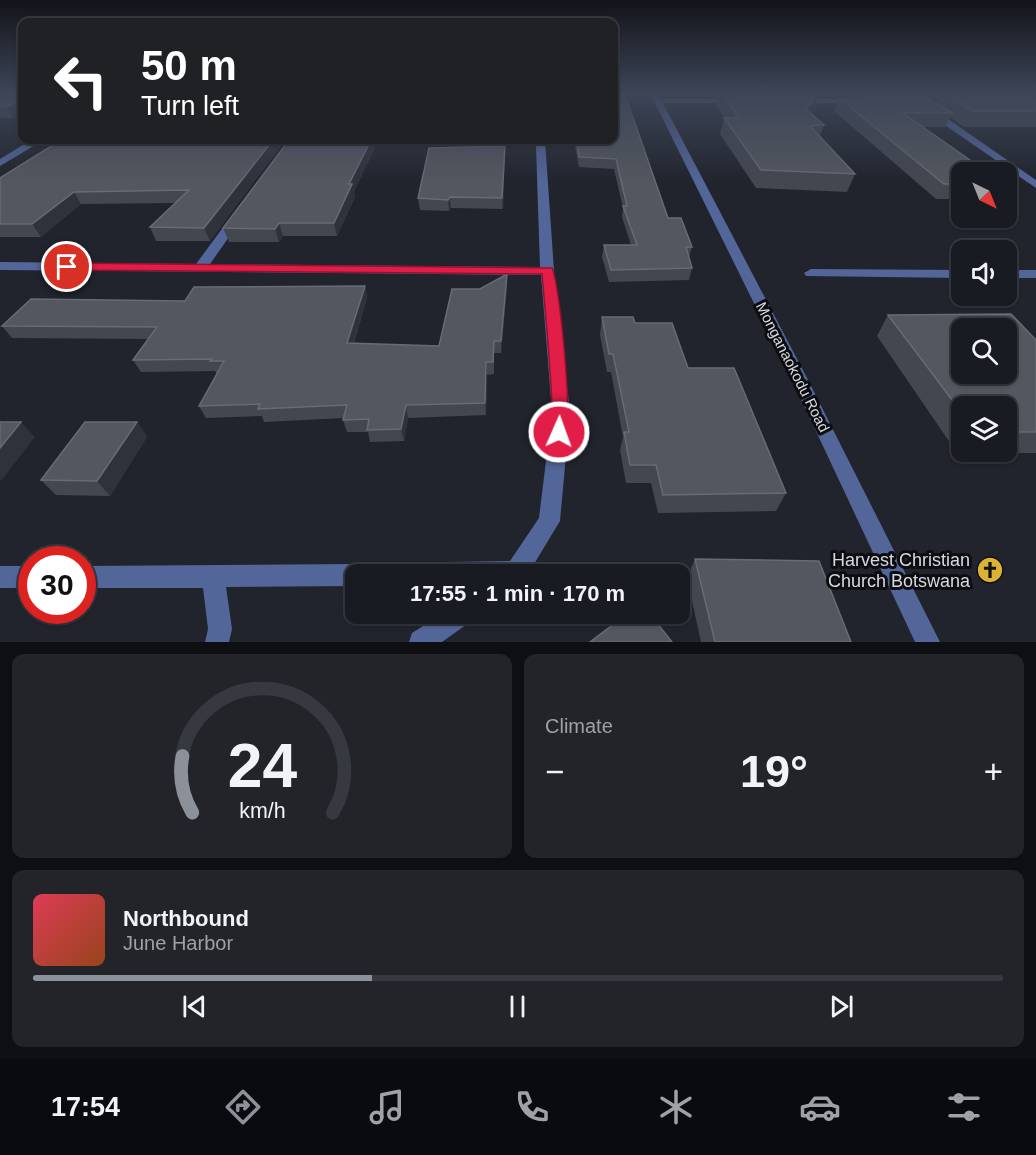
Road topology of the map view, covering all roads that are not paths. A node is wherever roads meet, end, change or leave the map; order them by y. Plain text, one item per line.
1 (669, 123) edge
2 (948, 123) edge
3 (30, 144) edge
4 (262, 144) edge
5 (304, 144) edge
6 (540, 144) edge
7 (0, 163) edge
8 (1036, 185) edge
9 (242, 210) edge
10 (0, 266) edge
11 (200, 268) junction
12 (547, 271) junction
13 (811, 273) dead end
14 (951, 274) edge
15 (1017, 274) edge
16 (1036, 274) edge
17 (523, 564) edge
18 (345, 575) edge
19 (0, 577) edge
20 (18, 577) edge
21 (96, 578) edge
22 (213, 578) junction
23 (447, 624) edge
24 (217, 642) edge
25 (421, 642) edge
26 (928, 642) edge

1 - 26 street, Monganaokodu Road
2 - 8 street
3 - 7 street
4 - 5 street
6 - 12 street
9 - 11 street
10 - 11 street
11 - 12 street
12 - 17 street
13 - 14 street
15 - 16 street
18 - 22 street
19 - 20 street
21 - 22 street
22 - 24 street
23 - 25 street

